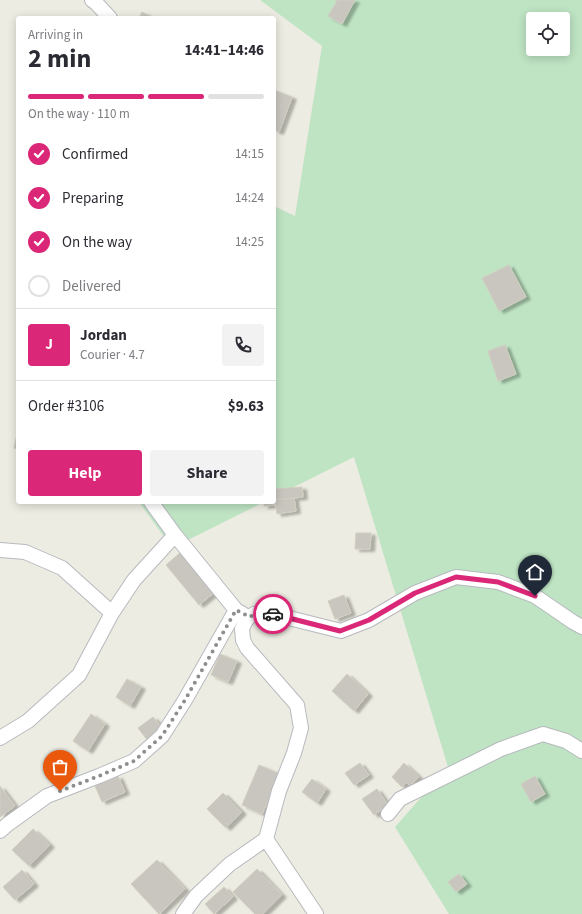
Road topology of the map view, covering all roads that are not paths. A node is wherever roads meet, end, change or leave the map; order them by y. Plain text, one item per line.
1 (92, 0) edge
2 (108, 16) edge
3 (152, 504) edge
4 (174, 535) junction
5 (0, 550) edge
6 (236, 610) junction
7 (112, 613) junction
8 (250, 617) junction
9 (582, 627) edge
10 (0, 738) edge
11 (582, 750) edge
12 (388, 814) dead end
13 (0, 831) edge
14 (266, 839) junction
15 (183, 914) edge
16 (316, 914) edge

1 - 2 street
3 - 4 street
4 - 6 street
4 - 7 street
5 - 7 street
6 - 8 street
6 - 13 street
7 - 10 street
8 - 9 street
8 - 14 street
11 - 12 street
14 - 15 street
14 - 16 street

